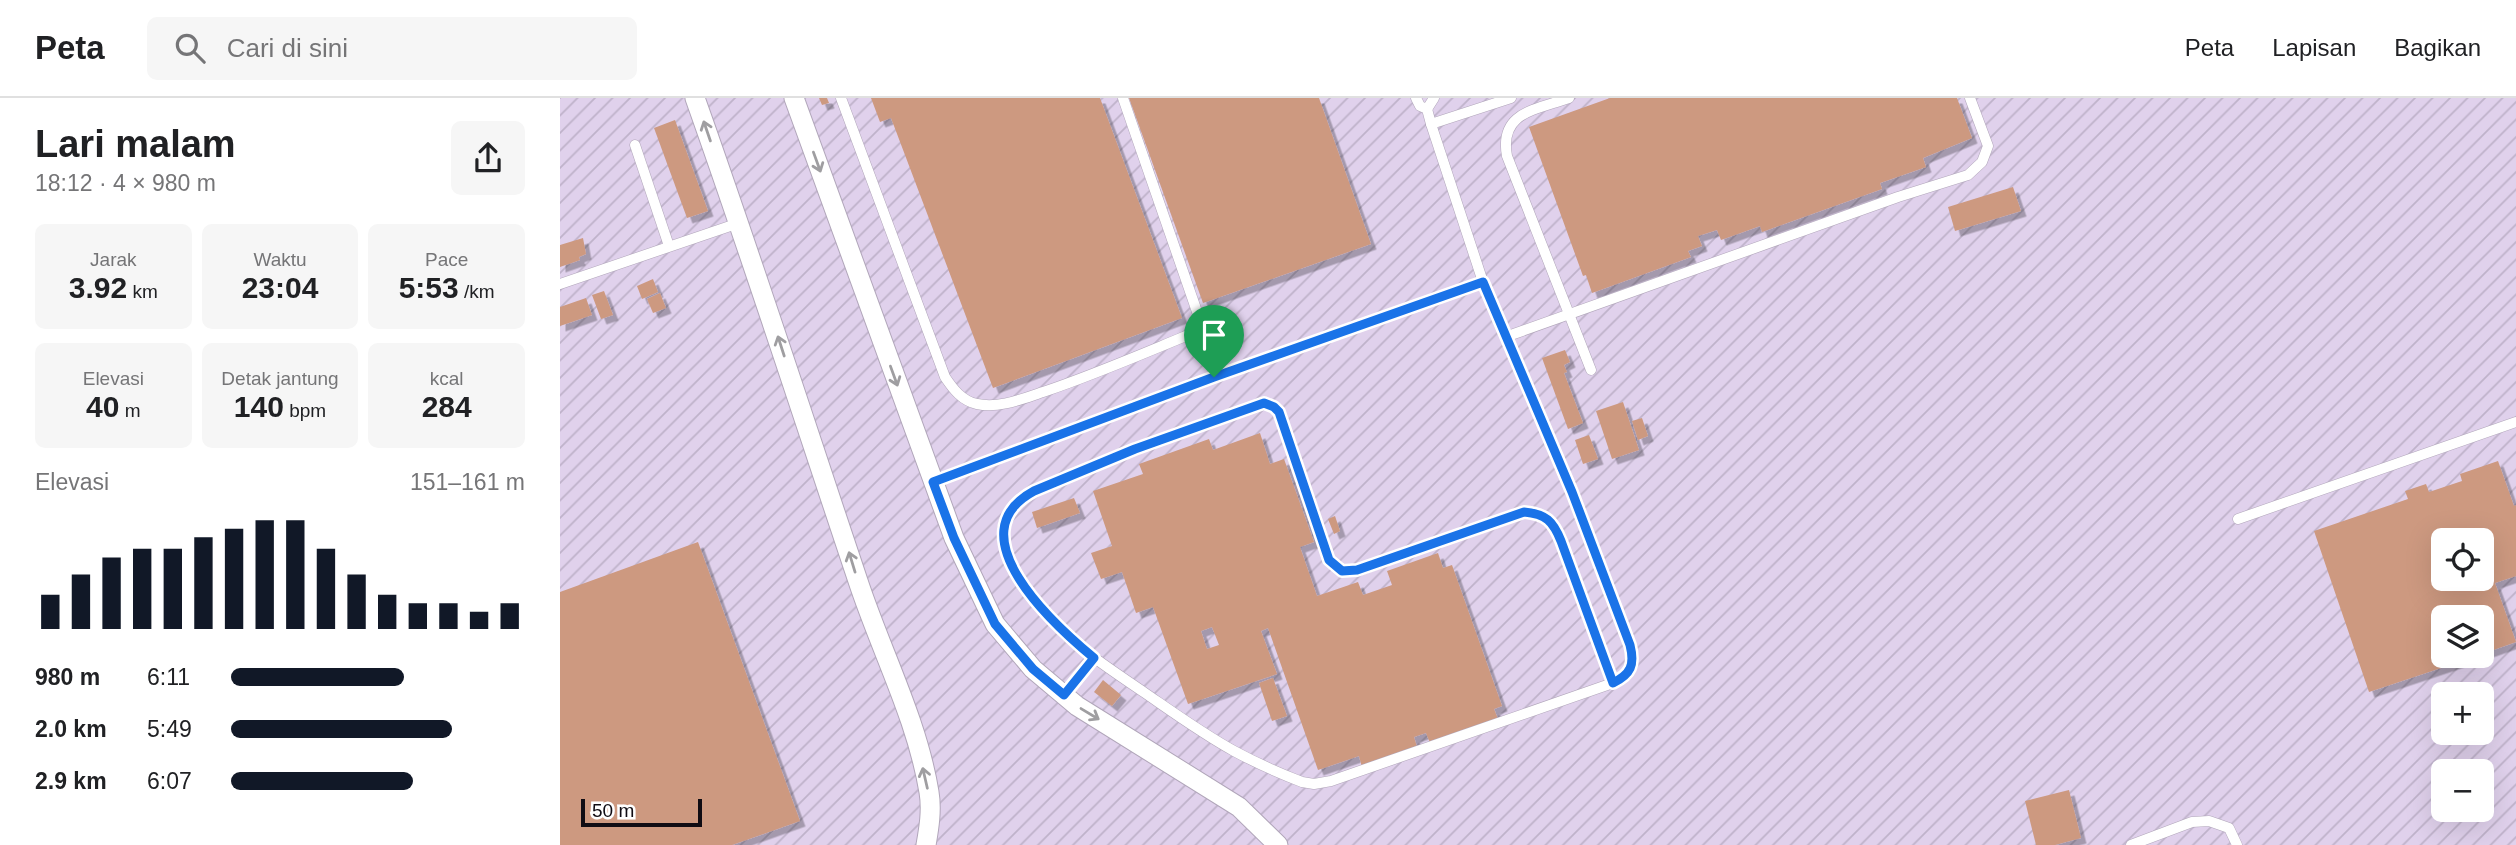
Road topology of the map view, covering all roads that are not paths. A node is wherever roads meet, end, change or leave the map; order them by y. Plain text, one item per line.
1 (695, 98) edge
2 (794, 98) edge
3 (841, 98) edge
4 (1123, 98) edge
5 (1416, 98) edge
6 (1434, 98) edge
7 (1569, 98) edge
8 (1970, 98) edge
9 (1505, 99) edge
10 (1427, 110) junction
11 (1431, 124) junction
12 (635, 145) dead end
13 (739, 223) junction
14 (669, 246) junction
15 (1483, 282) junction
16 (560, 284) edge
17 (1569, 312) junction
18 (1203, 329) junction
19 (1508, 336) junction
20 (1591, 370) dead end
21 (1214, 377) junction
22 (2516, 422) edge
23 (933, 482) junction
24 (2238, 519) dead end
25 (1094, 658) junction
26 (1613, 683) junction
27 (1064, 695) junction
28 (926, 845) edge
29 (1278, 845) edge
30 (2131, 845) edge
31 (2237, 845) edge

13 -> 1 street
2 -> 23 street
3 - 18 lane
4 - 18 lane
5 - 10 lane
6 - 10 lane
7 - 17 lane
8 - 17 lane
9 - 11 lane
10 - 11 lane
11 - 15 lane
12 - 14 lane
13 - 14 lane
28 -> 13 street
14 - 16 lane
15 - 19 lane
15 - 21 lane
17 - 19 lane
17 - 20 lane
18 - 21 lane
19 - 26 lane
21 - 23 lane
22 - 24 lane
23 - 27 street
25 - 26 lane
25 - 26 lane
25 - 27 lane
27 -> 29 street
30 - 31 lane

